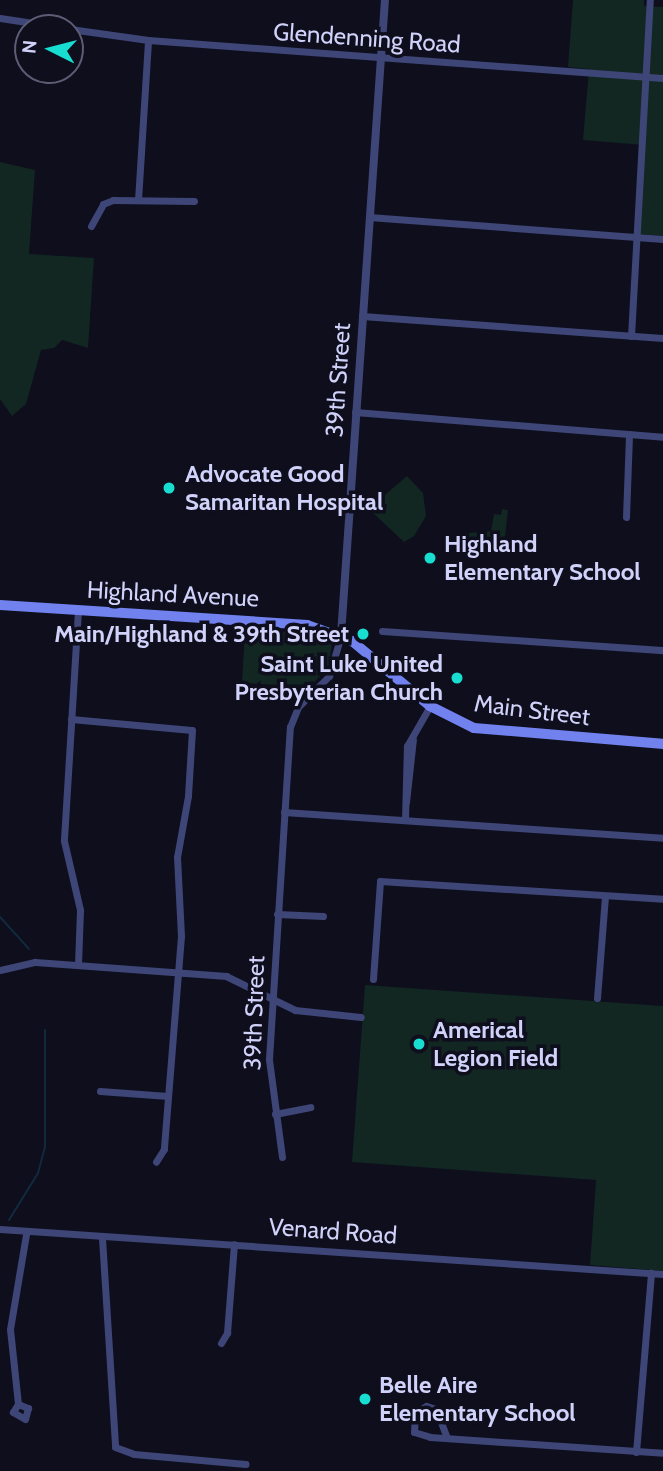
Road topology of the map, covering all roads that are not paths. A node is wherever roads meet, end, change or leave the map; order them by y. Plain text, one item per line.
1 (384, 0) edge
2 (650, 0) edge
3 (84, 30) edge
4 (148, 40) junction
5 (381, 58) junction
6 (645, 77) junction
7 (663, 78) edge
8 (138, 200) junction
9 (194, 201) dead end
10 (369, 217) junction
11 (91, 226) dead end
12 (634, 237) junction
13 (663, 239) edge
14 (362, 316) junction
15 (631, 336) junction
16 (663, 338) edge
17 (355, 412) junction
18 (629, 435) junction
19 (663, 437) edge
20 (626, 517) dead end
21 (0, 605) edge
22 (78, 610) junction
23 (382, 631) dead end
24 (341, 635) junction
25 (663, 650) edge
26 (430, 706) junction
27 (71, 719) junction
28 (663, 744) edge
29 (284, 812) junction
30 (405, 820) junction
31 (663, 838) edge
32 (605, 896) junction
33 (663, 899) edge
34 (277, 914) junction
35 (323, 916) dead end
36 (78, 965) junction
37 (0, 970) edge
38 (178, 972) junction
39 (373, 979) dead end
40 (597, 998) dead end
41 (272, 999) junction
42 (361, 1017) dead end
43 (100, 1091) dead end
44 (168, 1097) junction
45 (310, 1107) dead end
46 (275, 1114) junction
47 (282, 1157) dead end
48 (156, 1162) dead end
49 (0, 1229) edge
50 (26, 1234) junction
51 (102, 1238) junction
52 (234, 1244) junction
53 (651, 1273) junction
54 (663, 1274) edge
55 (221, 1343) dead end
56 (18, 1404) dead end
57 (447, 1438) junction
58 (636, 1452) junction
59 (663, 1453) edge
60 (246, 1464) dead end

1 - 5 street, 39th Street
2 - 6 street
3 - 4 street, Glendenning Road
4 - 5 street, Glendenning Road
4 - 8 street
5 - 6 street, Glendenning Road
5 - 10 street, 39th Street
6 - 7 street, Glendenning Road
6 - 12 street
8 - 9 street
8 - 11 street
10 - 12 street
10 - 14 street, 39th Street
12 - 13 street
12 - 15 street
14 - 15 street
14 - 17 street, 39th Street
15 - 16 street
17 - 18 street
17 - 24 street, 39th Street
18 - 19 street
18 - 20 street
21 - 22 main road, Highland Avenue
22 - 24 main road, Highland Avenue
22 - 27 street
23 - 25 street
24 - 26 main road, Main Street
24 - 29 street, 39th Street
26 - 28 main road, Main Street
26 - 30 street
27 - 36 street
27 - 38 street
29 - 30 street
29 - 34 street, 39th Street
30 - 31 street
32 - 33 street
32 - 39 street
32 - 40 street
34 - 35 street
34 - 41 street, 39th Street
36 - 37 street
36 - 38 street
38 - 41 street
38 - 44 street
41 - 42 street
41 - 46 street, 39th Street
43 - 44 street
44 - 48 street
45 - 46 street
46 - 47 street, 39th Street
49 - 50 street, Venard Road
50 - 51 street, Venard Road
50 - 56 street
51 - 52 street, Venard Road
51 - 60 street
52 - 53 street, Venard Road
52 - 55 street
53 - 54 street, Venard Road
53 - 58 street
57 - 57 street
57 - 58 street
58 - 59 street

